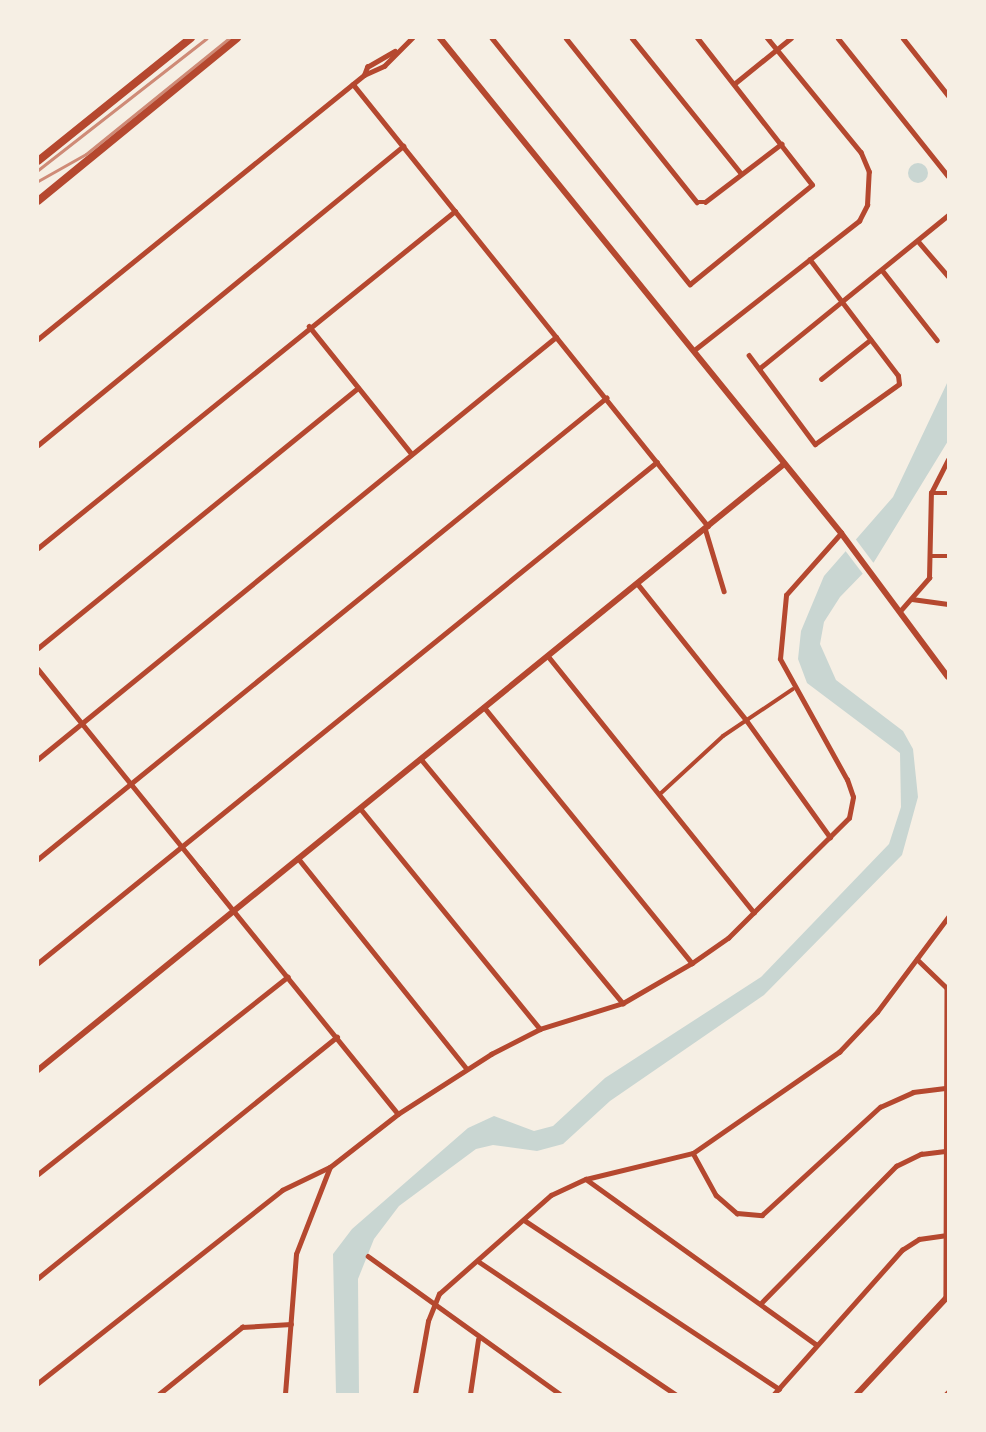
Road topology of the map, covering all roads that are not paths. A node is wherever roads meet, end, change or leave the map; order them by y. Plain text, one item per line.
1 (191, 38) edge
2 (237, 38) edge
3 (412, 38) edge
4 (440, 38) edge
5 (492, 38) edge
6 (566, 38) edge
7 (632, 38) edge
8 (696, 38) edge
9 (767, 38) edge
10 (791, 38) edge
11 (838, 38) edge
12 (903, 38) edge
13 (777, 49) junction
14 (395, 51) junction
15 (364, 75) junction
16 (353, 84) junction
17 (734, 84) junction
18 (948, 95) edge
19 (781, 144) junction
20 (403, 146) junction
21 (38, 161) edge
22 (741, 173) junction
23 (948, 176) edge
24 (38, 201) edge
25 (455, 211) junction
26 (948, 215) edge
27 (918, 241) junction
28 (810, 260) junction
29 (882, 270) junction
30 (948, 276) edge
31 (842, 302) junction
32 (309, 326) junction
33 (556, 337) junction
34 (38, 339) edge
35 (870, 340) junction
36 (937, 340) dead end
37 (693, 351) junction
38 (750, 355) dead end
39 (760, 368) junction
40 (821, 379) dead end
41 (358, 388) junction
42 (606, 398) junction
43 (38, 446) edge
44 (411, 454) junction
45 (948, 460) edge
46 (657, 462) junction
47 (784, 464) junction
48 (948, 493) edge
49 (931, 494) junction
50 (706, 527) junction
51 (843, 536) junction
52 (38, 548) edge
53 (930, 556) junction
54 (948, 556) edge
55 (637, 583) junction
56 (724, 591) dead end
57 (912, 599) junction
58 (948, 604) edge
59 (901, 610) junction
60 (38, 648) edge
61 (548, 656) junction
62 (38, 669) edge
63 (948, 677) edge
64 (793, 689) junction
65 (484, 707) junction
66 (747, 721) junction
67 (80, 725) junction
68 (38, 759) edge
69 (421, 759) junction
70 (129, 785) junction
71 (660, 794) junction
72 (360, 808) junction
73 (830, 837) junction
74 (181, 846) junction
75 (298, 858) junction
76 (38, 859) edge
77 (233, 911) junction
78 (754, 912) junction
79 (948, 916) edge
80 (917, 959) junction
81 (38, 963) edge
82 (692, 963) junction
83 (288, 977) junction
84 (623, 1003) junction
85 (540, 1029) junction
86 (337, 1037) junction
87 (467, 1069) junction
88 (38, 1070) edge
89 (947, 1088) junction
90 (398, 1114) junction
91 (948, 1151) edge
92 (693, 1153) junction
93 (330, 1167) junction
94 (38, 1174) edge
95 (586, 1179) junction
96 (524, 1220) junction
97 (948, 1235) edge
98 (368, 1256) dead end
99 (478, 1261) junction
100 (38, 1278) edge
101 (947, 1297) edge
102 (762, 1302) junction
103 (433, 1306) junction
104 (291, 1324) junction
105 (478, 1340) junction
106 (816, 1344) junction
107 (38, 1383) edge
108 (779, 1389) junction
109 (159, 1395) edge
110 (285, 1395) edge
111 (415, 1395) edge
112 (470, 1395) edge
113 (560, 1395) edge
114 (675, 1395) edge
115 (774, 1395) edge
116 (857, 1395) edge

1 - 21 main road
2 - 24 main road
3 - 14 street
4 - 37 street
5 - 19 street
6 - 22 street
7 - 22 street
8 - 17 street
9 - 13 street
10 - 13 street
11 - 23 street
12 - 18 street
13 - 17 street
13 - 28 street
14 - 15 street
14 - 15 street
15 - 16 street
16 - 20 street
16 - 34 street
17 - 19 street
19 - 22 street
20 - 25 street
20 - 43 street
25 - 32 street
25 - 33 street
26 - 27 street
27 - 29 street
27 - 30 street
28 - 31 street
28 - 37 street
29 - 31 street
29 - 36 street
31 - 35 street
31 - 39 street
32 - 41 street
32 - 52 street
33 - 42 street
33 - 44 street
35 - 39 street
35 - 40 street
37 - 47 street
38 - 39 street
41 - 44 street
41 - 60 street
42 - 46 street
42 - 70 street
44 - 67 street
45 - 49 street
46 - 50 street
46 - 74 street
47 - 50 street
47 - 51 street
48 - 49 street
49 - 53 street
50 - 55 street
50 - 56 street
51 - 59 street
51 - 64 street
53 - 54 street
53 - 57 street
55 - 61 street
55 - 66 street
57 - 58 street
57 - 59 street
59 - 63 street
61 - 65 street
61 - 71 street
62 - 67 street
64 - 66 street
64 - 73 street
65 - 69 street
65 - 82 street
66 - 71 street
66 - 73 street
67 - 68 street
67 - 70 street
69 - 72 street
69 - 84 street
70 - 74 street
70 - 76 street
71 - 78 street
72 - 75 street
72 - 85 street
73 - 78 street
74 - 77 street
74 - 81 street
75 - 77 street
75 - 87 street
77 - 83 street
77 - 88 street
78 - 82 street
79 - 80 street
80 - 89 street
80 - 92 street
82 - 84 street
83 - 86 street
83 - 94 street
84 - 85 street
85 - 87 street
86 - 90 street
86 - 100 street
87 - 90 street
89 - 91 street
89 - 92 street
90 - 93 street
91 - 97 street
91 - 102 street
92 - 95 street
93 - 104 street
93 - 107 street
95 - 96 street
95 - 102 street
96 - 99 street
96 - 108 street
97 - 101 street
97 - 106 street
98 - 103 street
99 - 103 street
99 - 114 street
101 - 116 street
102 - 106 street
103 - 105 street
103 - 111 street
104 - 109 street
104 - 110 street
105 - 112 street
105 - 113 street
106 - 108 street
108 - 115 street

